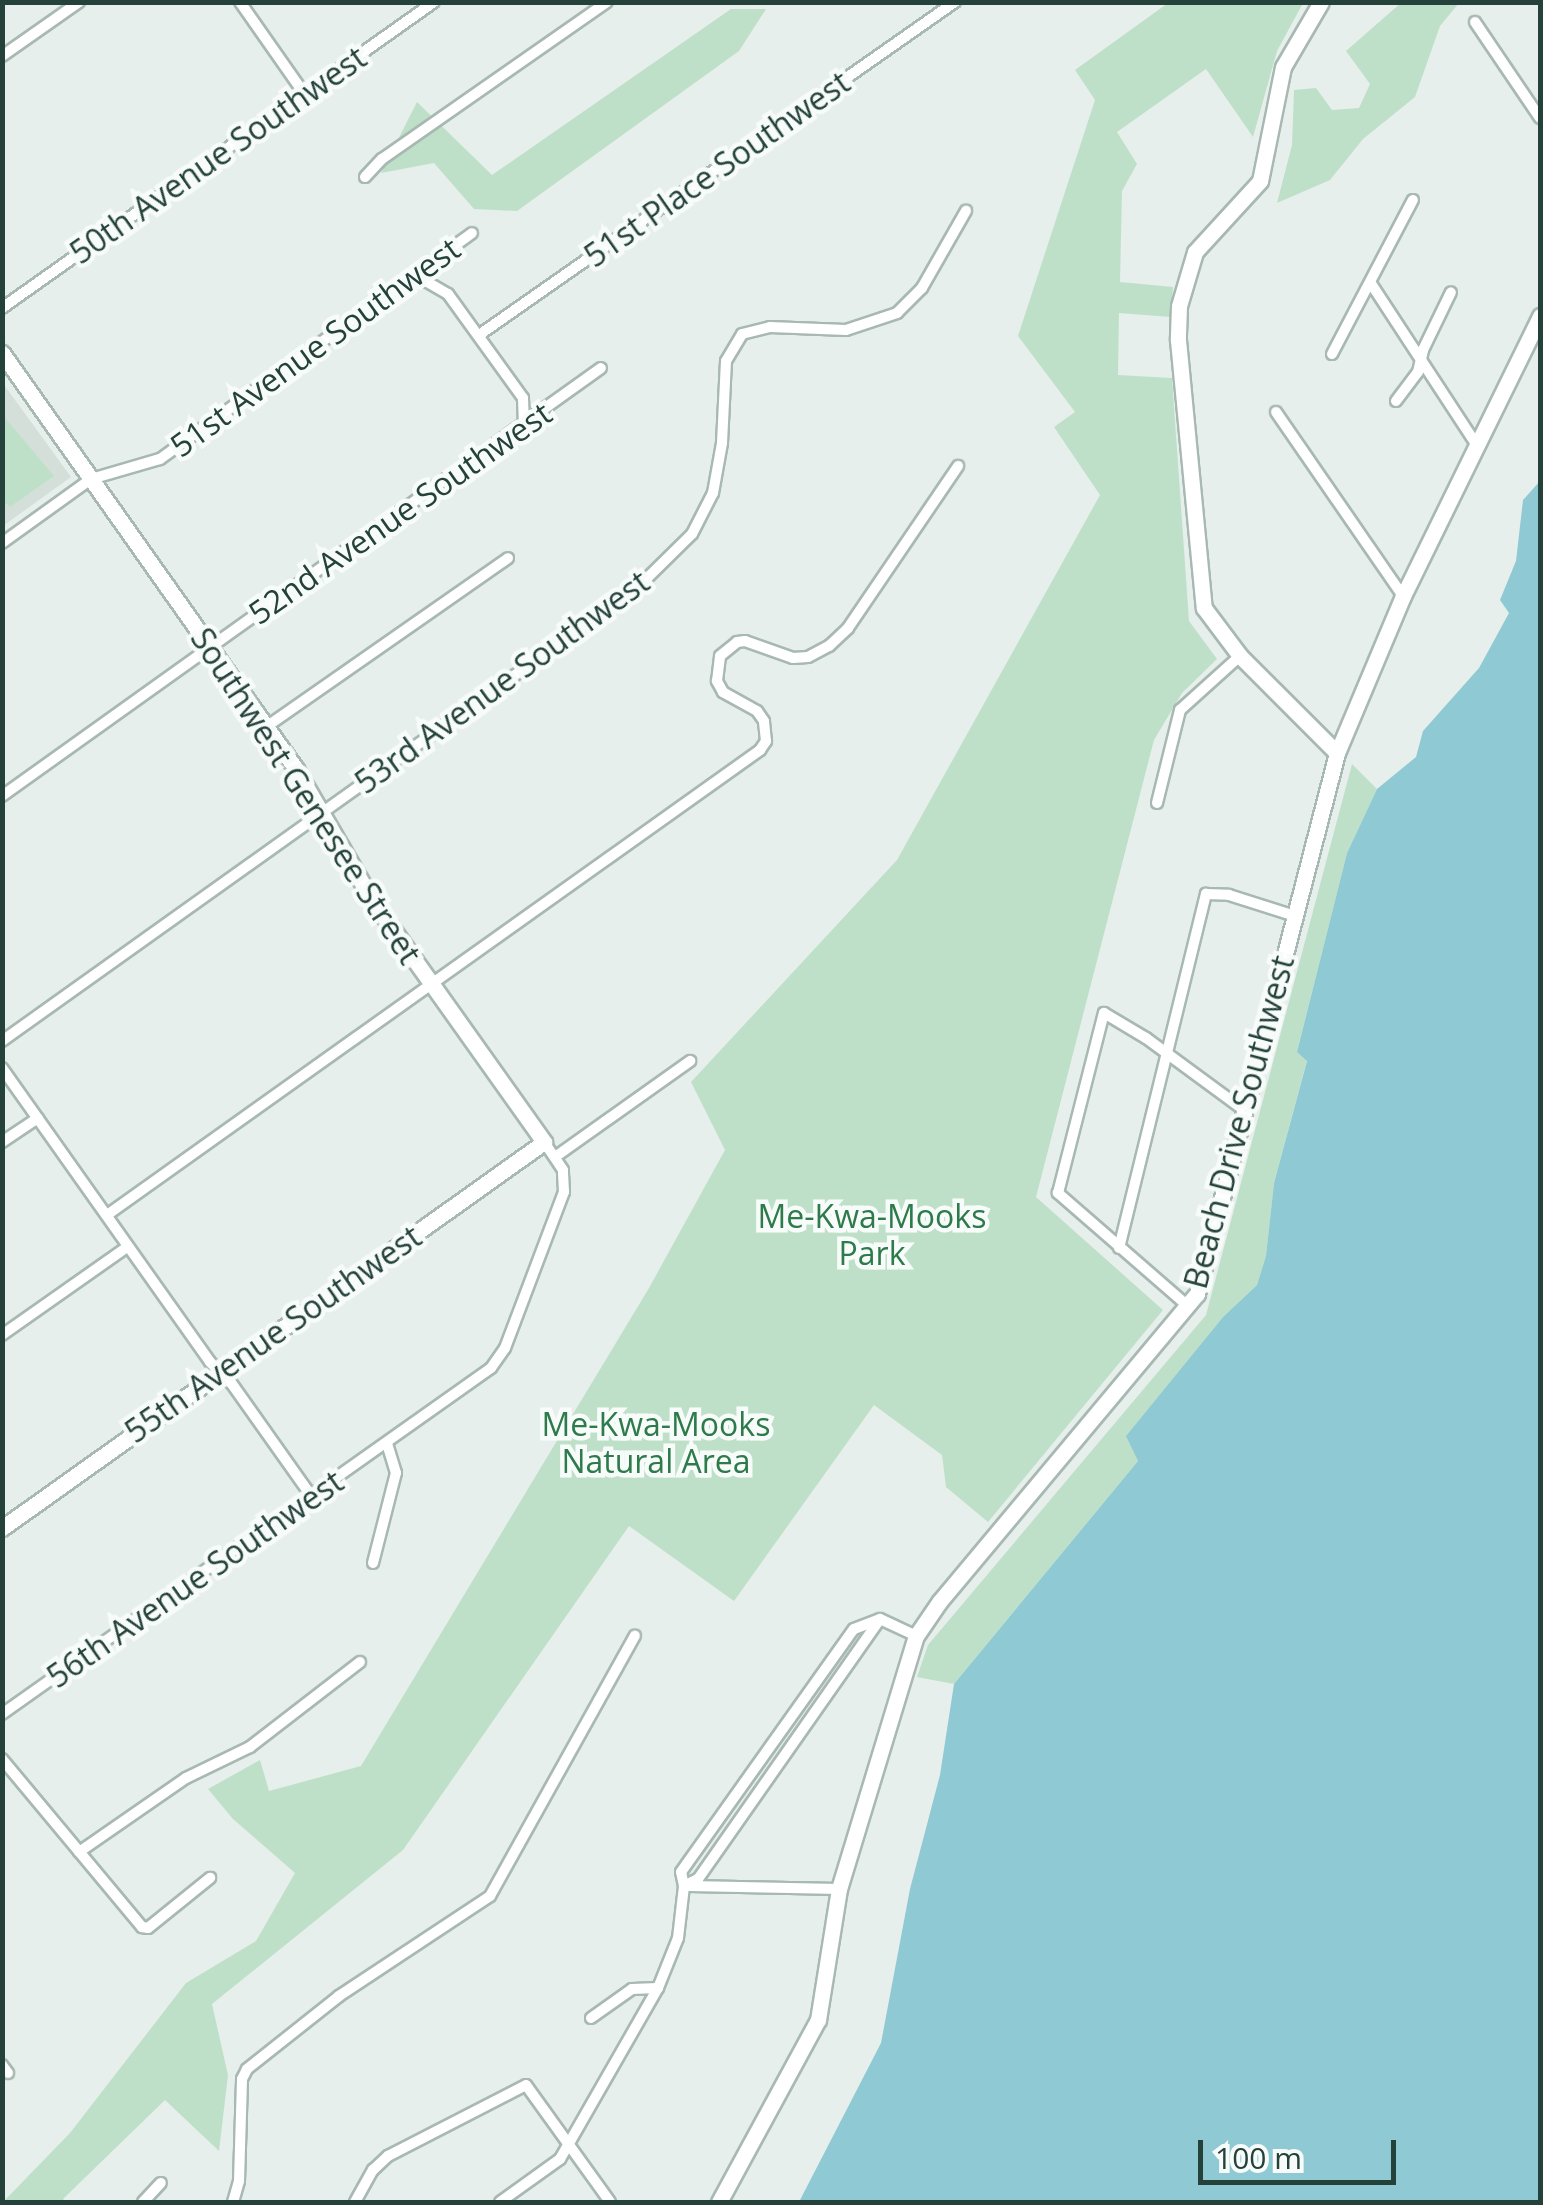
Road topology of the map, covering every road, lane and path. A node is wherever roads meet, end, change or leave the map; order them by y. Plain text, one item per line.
1 (79, 2) edge
2 (240, 2) edge
3 (434, 2) edge
4 (608, 2) edge
5 (955, 2) edge
6 (1321, 2) edge
7 (1474, 22) dead end
8 (2, 56) edge
9 (305, 94) junction
10 (1540, 118) edge
11 (365, 177) dead end
12 (1413, 200) dead end
13 (966, 212) dead end
14 (472, 233) dead end
15 (406, 282) junction
16 (1372, 286) junction
17 (1451, 292) dead end
18 (2, 308) edge
19 (1540, 316) edge
20 (480, 336) junction
21 (2, 353) edge
22 (1332, 354) dead end
23 (1420, 360) junction
24 (602, 368) dead end
25 (1396, 401) dead end
26 (1276, 412) dead end
27 (524, 426) junction
28 (1476, 444) junction
29 (958, 466) dead end
30 (91, 479) junction
31 (2, 543) edge
32 (508, 558) dead end
33 (1403, 596) junction
34 (210, 647) junction
35 (1240, 656) junction
36 (266, 727) junction
37 (1337, 753) junction
38 (2, 796) edge
39 (1157, 804) dead end
40 (320, 815) junction
41 (1292, 915) junction
42 (430, 983) junction
43 (2, 1040) edge
44 (1168, 1056) junction
45 (690, 1061) dead end
46 (2, 1068) edge
47 (1244, 1110) junction
48 (38, 1118) junction
49 (2, 1142) edge
50 (544, 1142) junction
51 (555, 1157) junction
52 (564, 1192) joint
53 (107, 1216) junction
54 (128, 1247) junction
55 (1120, 1248) junction
56 (1189, 1307) junction
57 (2, 1335) edge
58 (220, 1371) junction
59 (386, 1444) junction
60 (312, 1497) junction
61 (2, 1528) edge
62 (374, 1564) dead end
63 (880, 1619) junction
64 (635, 1636) dead end
65 (916, 1636) junction
66 (360, 1662) dead end
67 (2, 1714) edge
68 (2, 1759) edge
69 (80, 1852) junction
70 (210, 1878) dead end
71 (684, 1886) junction
72 (840, 1889) junction
73 (658, 1988) junction
74 (590, 2018) dead end
75 (568, 2145) junction
76 (161, 2183) dead end
77 (144, 2202) edge
78 (233, 2202) edge
79 (354, 2202) edge
80 (500, 2202) edge
81 (610, 2202) edge
82 (719, 2202) edge

1 - 8 street
2 - 9 street
3 - 9 street, 50th Avenue Southwest
4 - 11 street
5 - 20 street, 51st Place Southwest
6 - 35 street
7 - 10 street
9 - 18 street, 50th Avenue Southwest
12 - 16 street
13 - 40 street, 53rd Avenue Southwest
14 - 15 street, 51st Avenue Southwest
15 - 20 street
15 - 30 street, 51st Avenue Southwest
16 - 22 street
16 - 23 street
17 - 23 street
19 - 28 street, Beach Drive Southwest
20 - 27 street
21 - 30 street, Southwest Genesee Street
23 - 25 street
23 - 28 street
24 - 27 street, 52nd Avenue Southwest
26 - 33 street
27 - 34 street, 52nd Avenue Southwest
28 - 33 street, Beach Drive Southwest
29 - 42 street
30 - 31 street, 51st Avenue Southwest
30 - 34 street, Southwest Genesee Street
32 - 36 street
33 - 37 street, Beach Drive Southwest
34 - 36 street, Southwest Genesee Street
34 - 38 street, 52nd Avenue Southwest
35 - 37 street
35 - 39 street
36 - 40 street, Southwest Genesee Street
37 - 41 street, Beach Drive Southwest
40 - 42 street, Southwest Genesee Street
40 - 43 street, 53rd Avenue Southwest
41 - 44 street
41 - 47 street, Beach Drive Southwest
42 - 50 street, Southwest Genesee Street
42 - 53 street
44 - 47 street
44 - 55 street
44 - 55 street
45 - 51 street
46 - 48 street
47 - 56 street, Beach Drive Southwest
48 - 49 street
48 - 53 street
50 - 51 street, Southwest Genesee Street
50 - 58 street, 55th Avenue Southwest
51 - 52 street, Southwest Genesee Street
52 - 59 street, 56th Avenue Southwest
53 - 54 street
54 - 57 street
54 - 58 street
55 - 56 street
56 - 65 street, Beach Drive Southwest
58 - 60 street
58 - 61 street, 55th Avenue Southwest
59 - 60 street, 56th Avenue Southwest
59 - 62 street
60 - 67 street, 56th Avenue Southwest
63 - 65 street
63 - 71 street
63 - 71 street
64 - 78 street
65 - 72 street, Beach Drive Southwest
66 - 69 street
68 - 69 street
69 - 70 street
71 - 72 street
71 - 73 street
72 - 82 street, Beach Drive Southwest
73 - 74 street
73 - 75 street
75 - 79 street
75 - 80 street
75 - 81 street
76 - 77 street

